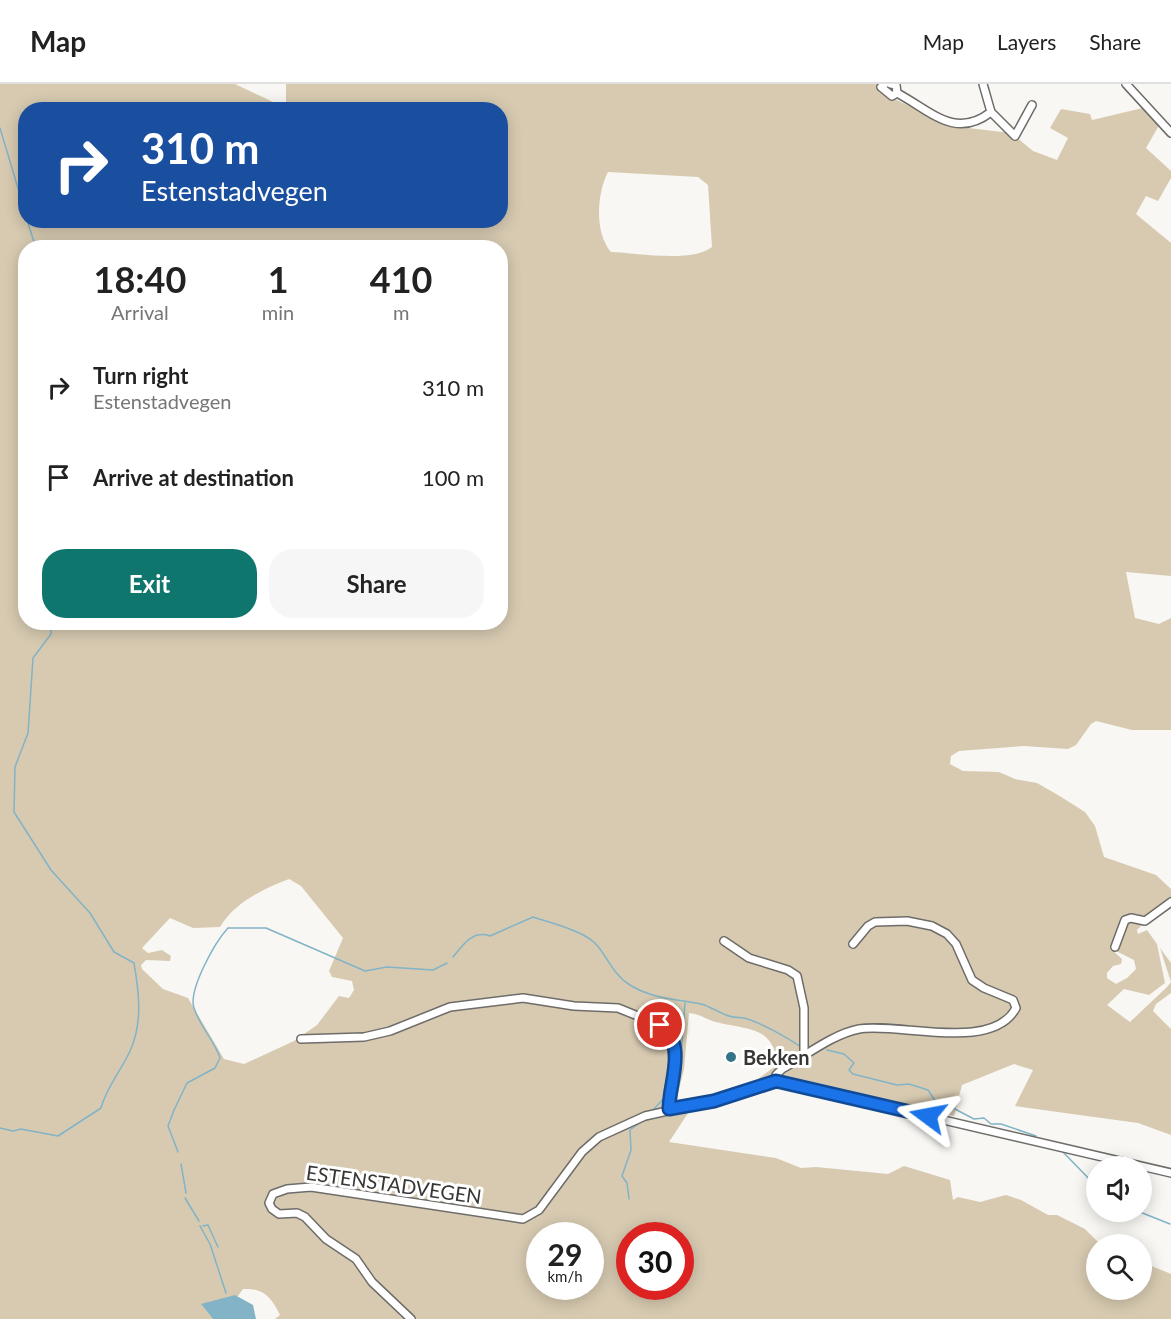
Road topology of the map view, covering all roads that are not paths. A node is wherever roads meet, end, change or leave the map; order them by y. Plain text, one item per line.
1 (885, 84) edge
2 (891, 84) edge
3 (983, 84) edge
4 (1126, 84) edge
5 (897, 93) junction
6 (1032, 105) dead end
7 (991, 111) junction
8 (1171, 133) edge
9 (1171, 902) edge
10 (724, 941) dead end
11 (853, 944) dead end
12 (1115, 947) dead end
13 (301, 1039) dead end
14 (804, 1056) junction
15 (776, 1081) junction
16 (669, 1109) junction
17 (1171, 1173) edge
18 (411, 1319) edge

1 - 5 street
2 - 5 street
3 - 7 street
4 - 8 street
5 - 7 street
6 - 7 street
9 - 12 street
10 - 14 street
11 - 14 street, ESTENSTADVEGEN
13 - 16 street
14 - 15 street, ESTENSTADVEGEN
15 - 16 street, ESTENSTADVEGEN
15 - 17 street
16 - 18 street, ESTENSTADVEGEN

